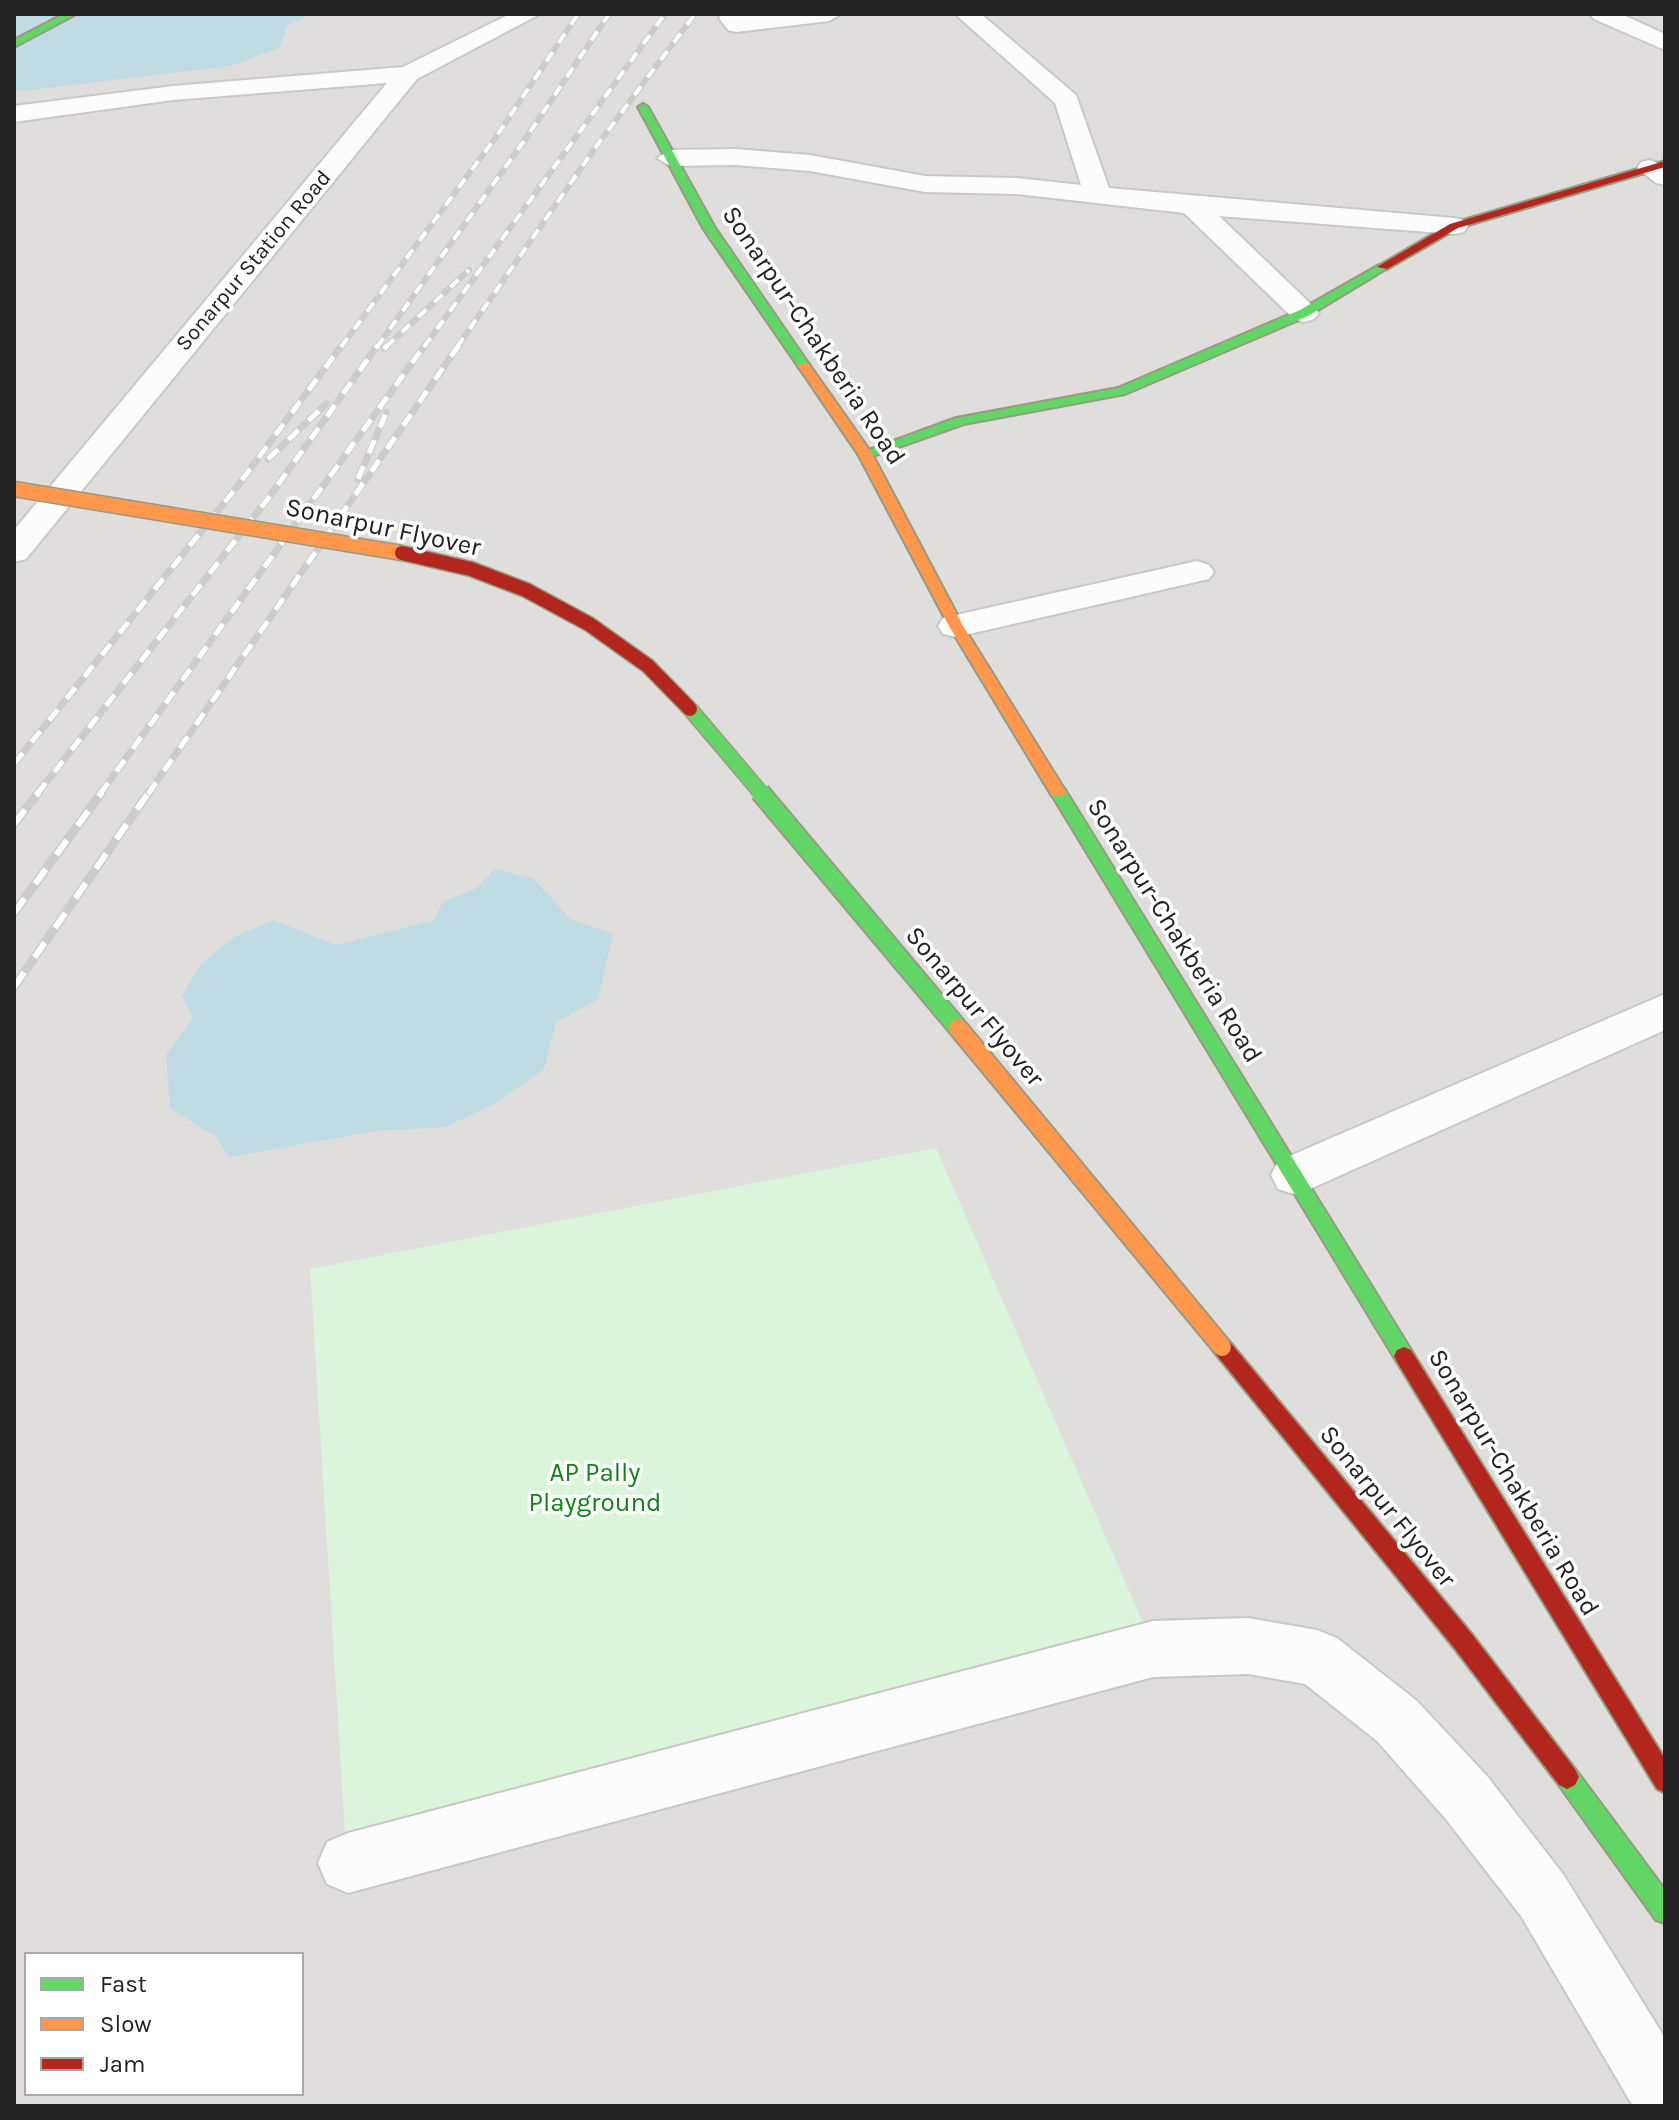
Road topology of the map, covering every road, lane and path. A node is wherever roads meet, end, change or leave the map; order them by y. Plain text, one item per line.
1 (71, 14) edge
2 (528, 14) edge
3 (749, 14) edge
4 (829, 14) edge
5 (967, 14) edge
6 (1602, 14) edge
7 (1665, 43) edge
8 (14, 44) edge
9 (408, 74) junction
10 (643, 107) dead end
11 (14, 114) edge
12 (670, 158) junction
13 (1660, 169) edge
14 (1097, 193) junction
15 (1192, 206) junction
16 (1454, 226) junction
17 (1304, 313) junction
18 (865, 454) junction
19 (14, 489) edge
20 (14, 552) edge
21 (1197, 572) dead end
22 (956, 626) junction
23 (1665, 1011) edge
24 (1294, 1175) junction
25 (1665, 1781) edge
26 (348, 1863) dead end
27 (1665, 1911) edge
28 (1665, 2098) edge

1 - 8 main road
2 - 9 street, Sonarpur Station Road
3 - 4 street
5 - 14 street
6 - 7 street
9 - 11 street
9 - 20 street, Sonarpur Station Road
10 - 12 main road, Sonarpur-Chakberia Road
12 - 14 street
12 - 18 main road, Sonarpur-Chakberia Road
13 - 16 main road
14 - 15 street
15 - 16 street
15 - 17 street
16 - 17 main road
17 - 18 main road
18 - 22 main road, Sonarpur-Chakberia Road
19 - 27 main road, Sonarpur Flyover, bridge
21 - 22 street
22 - 24 main road, Sonarpur-Chakberia Road
23 - 24 street
24 - 25 main road, Sonarpur-Chakberia Road
26 - 28 street

